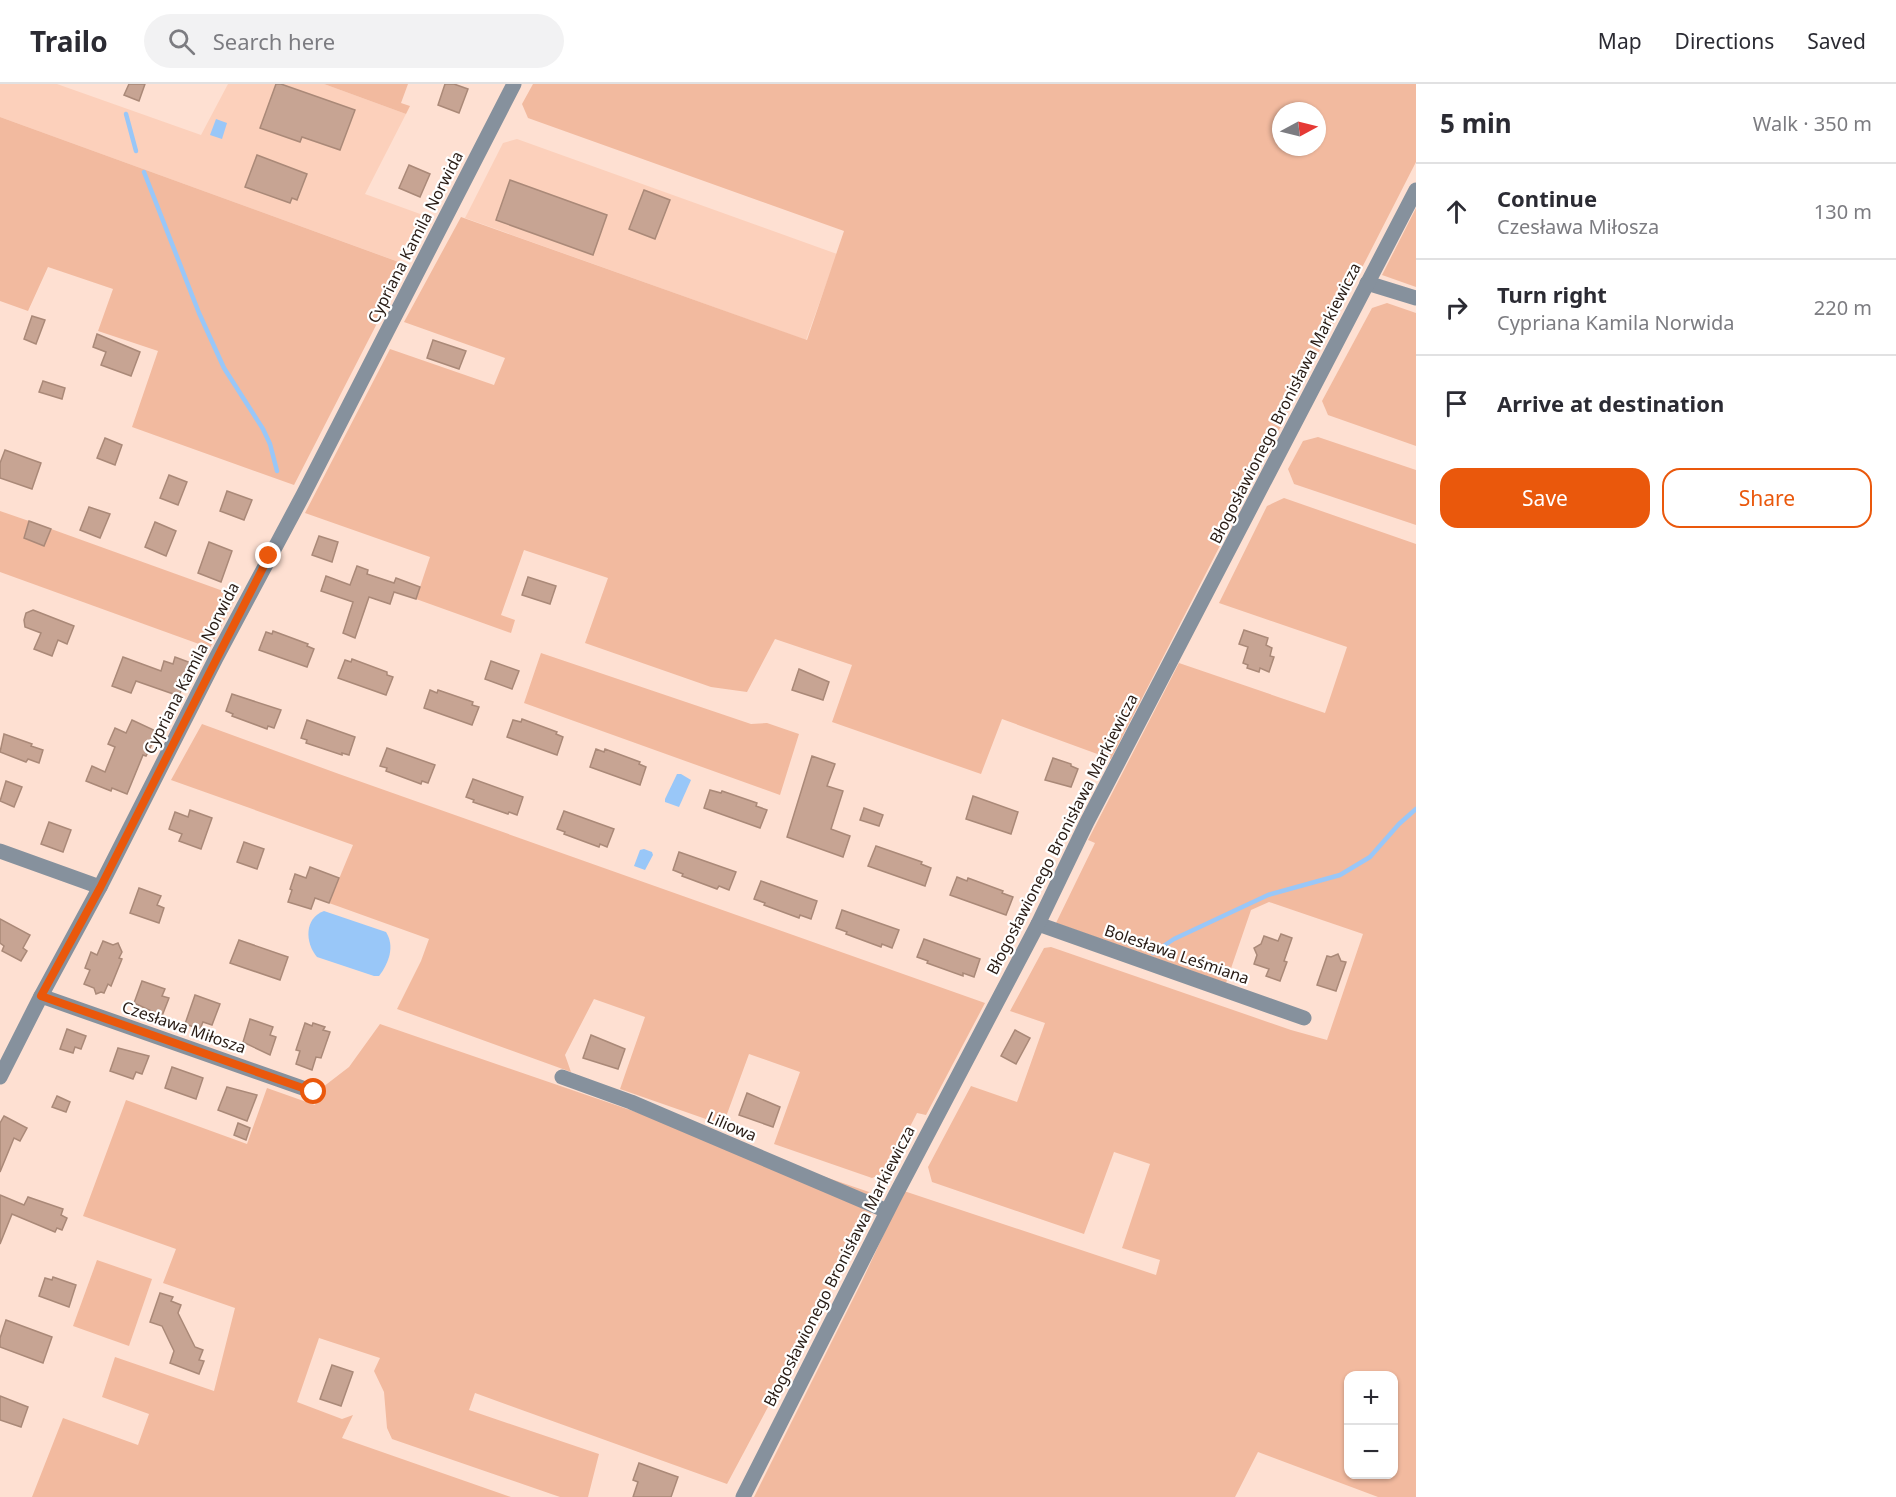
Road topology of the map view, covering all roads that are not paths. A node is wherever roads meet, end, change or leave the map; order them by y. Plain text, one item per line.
1 (514, 84) edge
2 (1416, 189) edge
3 (1367, 283) junction
4 (1416, 298) edge
5 (0, 851) edge
6 (100, 888) junction
7 (1038, 924) junction
8 (41, 996) junction
9 (1304, 1018) dead end
10 (0, 1077) edge
11 (562, 1077) dead end
12 (314, 1092) dead end
13 (887, 1211) junction
14 (743, 1497) edge

1 - 6 street, Cypriana Kamila Norwida
2 - 3 street, Błogosławionego Bronisława Markiewicza
3 - 4 street
3 - 7 street, Błogosławionego Bronisława Markiewicza
5 - 6 street
6 - 8 street, Cypriana Kamila Norwida
7 - 9 street, Bolesława Leśmiana
7 - 13 street, Błogosławionego Bronisława Markiewicza
8 - 10 street, Cypriana Kamila Norwida
8 - 12 street, Czesława Miłosza
11 - 13 street, Liliowa
13 - 14 street, Błogosławionego Bronisława Markiewicza

